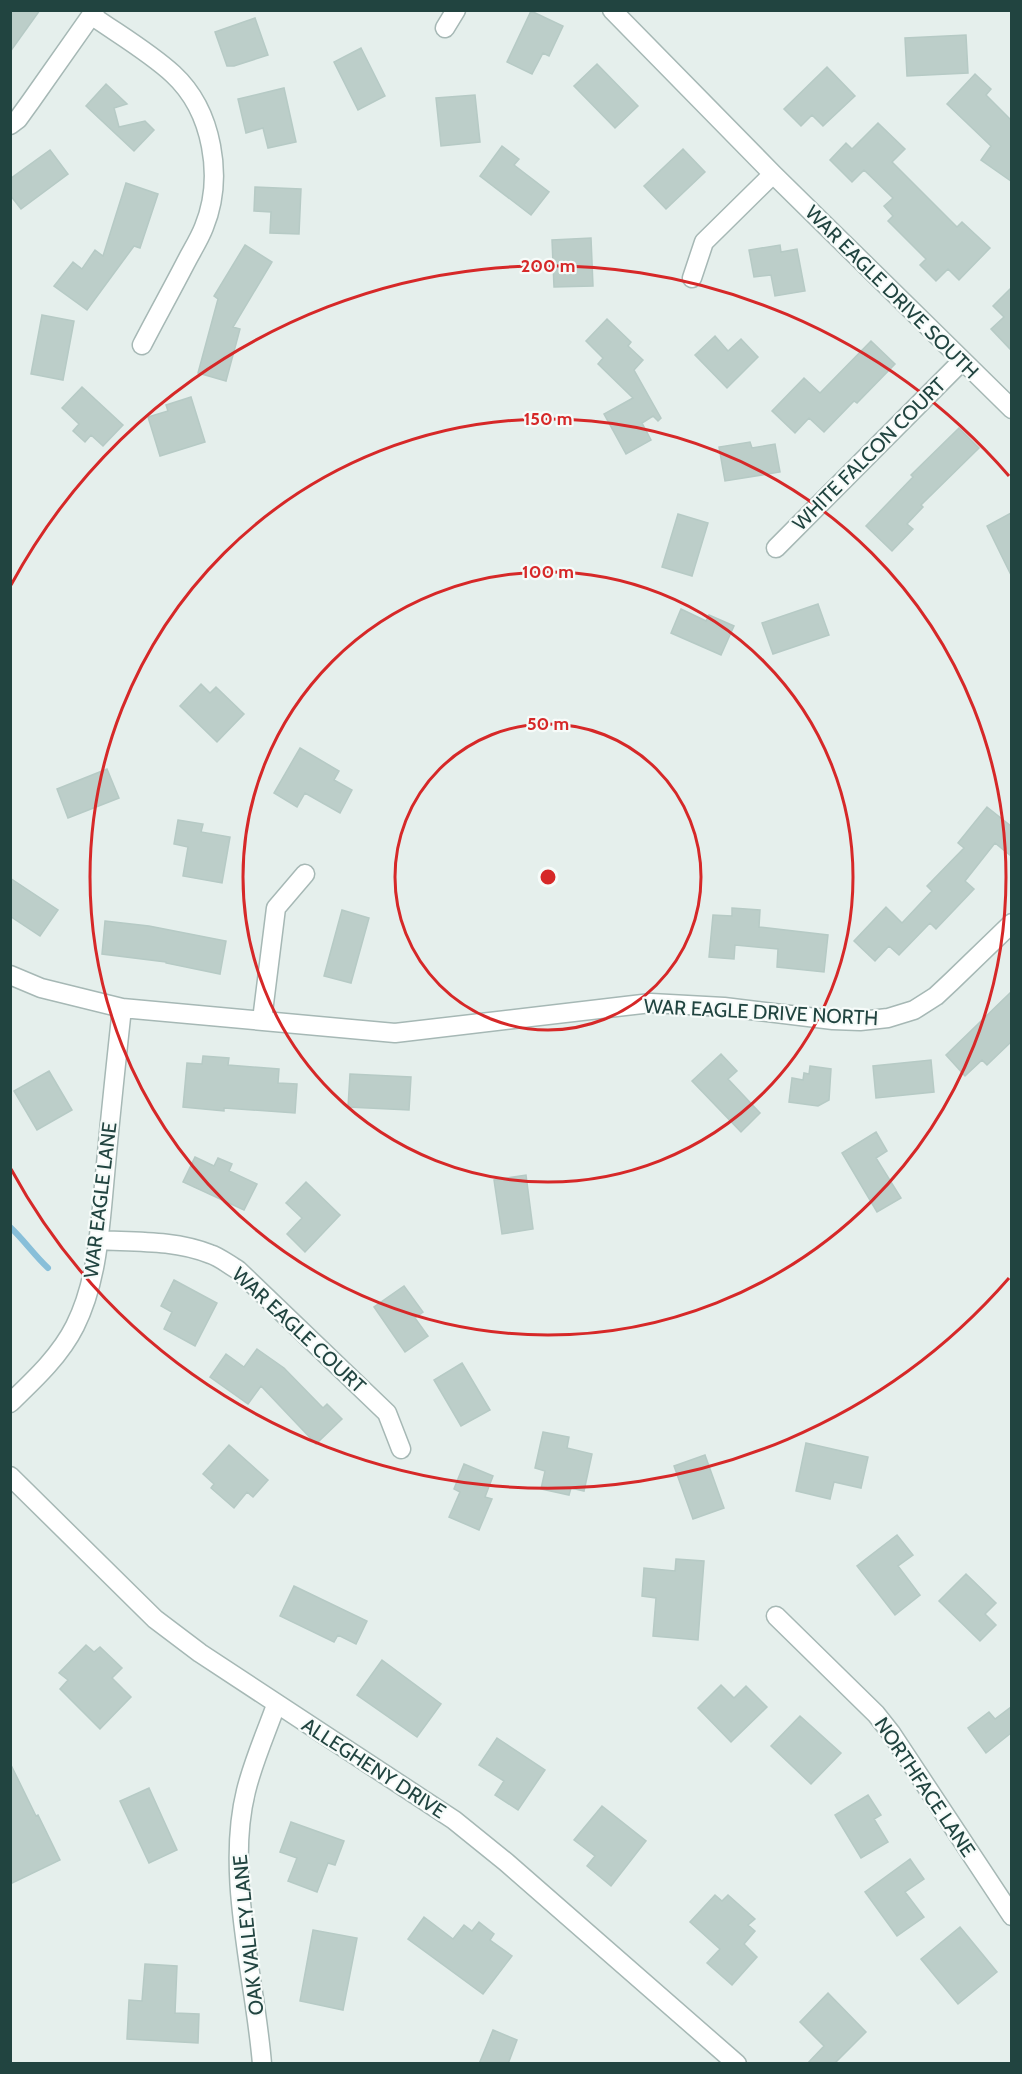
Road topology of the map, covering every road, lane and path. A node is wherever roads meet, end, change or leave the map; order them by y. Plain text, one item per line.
1 (456, 10) edge
2 (612, 10) edge
3 (93, 13) edge
4 (445, 28) dead end
5 (10, 125) edge
6 (773, 174) junction
7 (692, 278) dead end
8 (142, 345) dead end
9 (962, 361) junction
10 (1011, 409) edge
11 (776, 548) dead end
12 (305, 874) dead end
13 (1011, 923) edge
14 (10, 975) edge
15 (122, 1008) junction
16 (262, 1020) junction
17 (98, 1240) junction
18 (10, 1403) edge
19 (401, 1449) dead end
20 (10, 1476) edge
21 (776, 1616) dead end
22 (276, 1705) junction
23 (1011, 1916) edge
24 (262, 2064) edge
25 (737, 2064) edge

1 - 4 street
2 - 6 street, WAR EAGLE DRIVE SOUTH
3 - 5 street
3 - 8 street
6 - 7 street
6 - 9 street, WAR EAGLE DRIVE SOUTH
9 - 10 street, WAR EAGLE DRIVE SOUTH
9 - 11 street, WHITE FALCON COURT
12 - 16 street
13 - 16 street, WAR EAGLE DRIVE NORTH
14 - 15 street, WAR EAGLE DRIVE NORTH
15 - 16 street, WAR EAGLE DRIVE NORTH
15 - 17 street, WAR EAGLE LANE
17 - 18 street, WAR EAGLE LANE
17 - 19 street, WAR EAGLE COURT
20 - 22 street, ALLEGHENY DRIVE
21 - 23 street, NORTHFACE LANE
22 - 24 street, OAK VALLEY LANE
22 - 25 street, ALLEGHENY DRIVE

